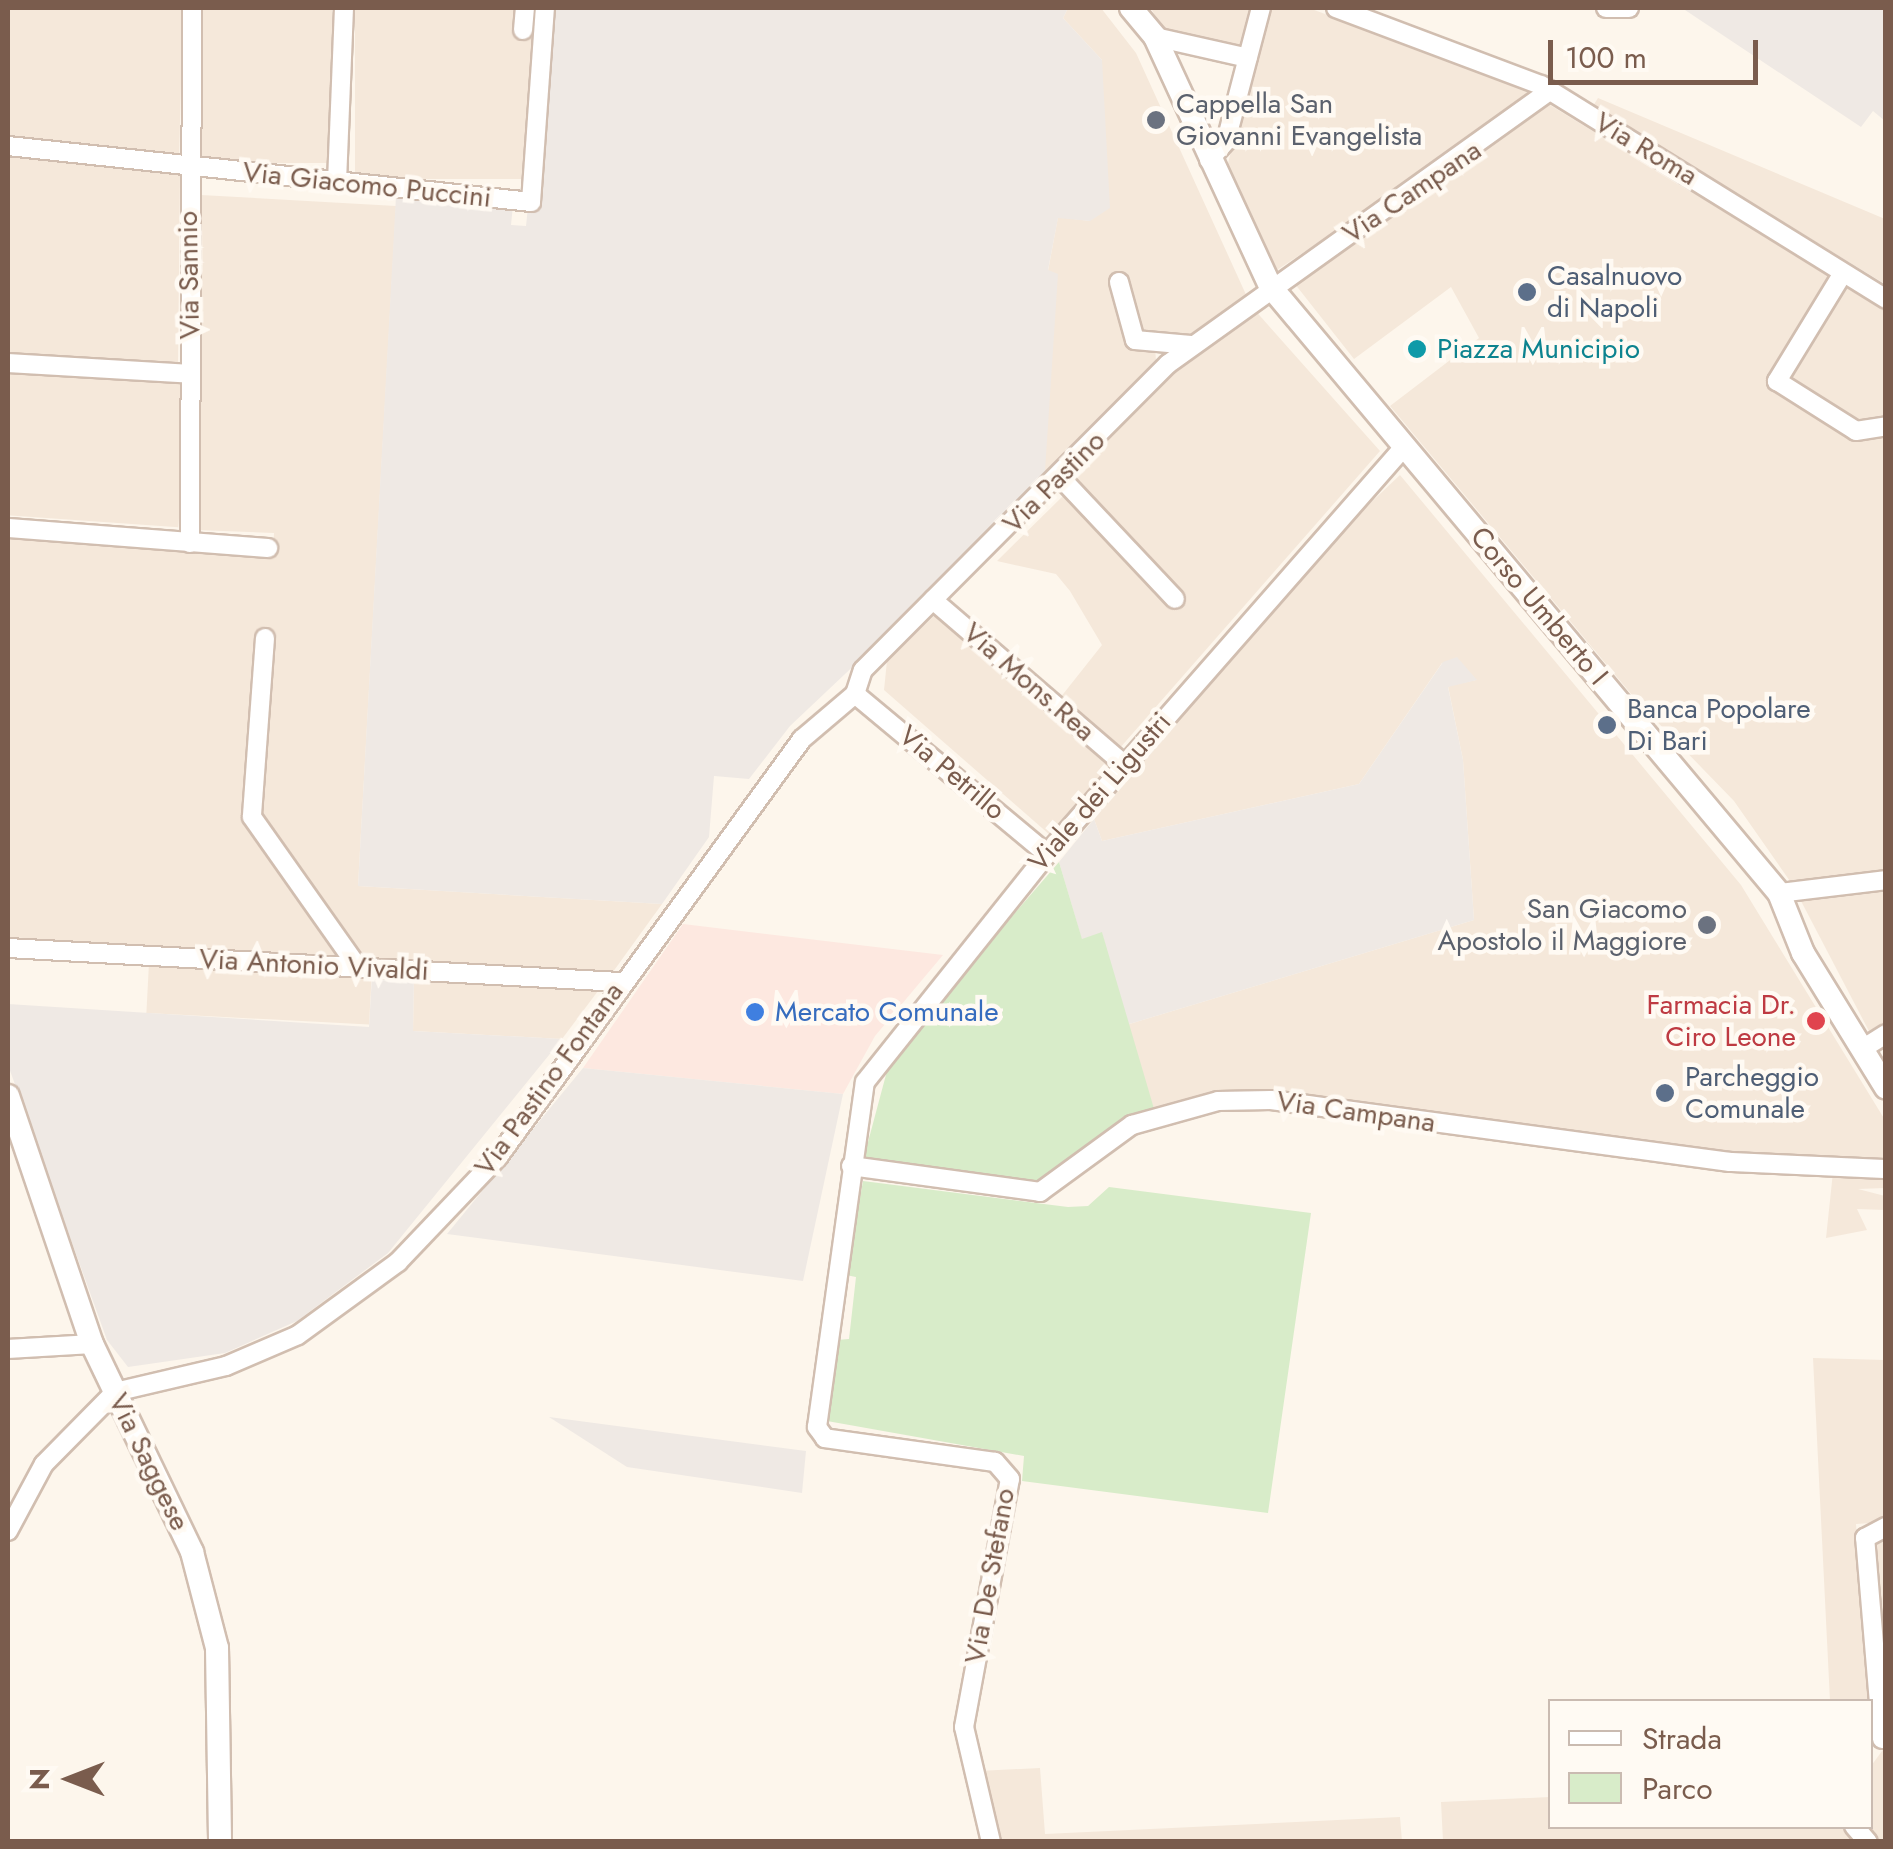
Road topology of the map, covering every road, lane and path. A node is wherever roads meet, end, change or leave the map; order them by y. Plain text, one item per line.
1 (192, 8) edge
2 (344, 8) edge
3 (525, 8) edge
4 (545, 8) edge
5 (1130, 8) edge
6 (1261, 8) edge
7 (1336, 8) edge
8 (1606, 8) edge
9 (1630, 8) edge
10 (523, 30) dead end
11 (1155, 37) junction
12 (1248, 58) junction
13 (1550, 91) junction
14 (8, 146) edge
15 (1209, 160) junction
16 (186, 166) junction
17 (337, 182) junction
18 (1843, 273) junction
19 (1120, 282) dead end
20 (1270, 286) junction
21 (1886, 299) edge
22 (1191, 345) junction
23 (8, 363) edge
24 (191, 374) junction
25 (1886, 426) edge
26 (1402, 448) junction
27 (1062, 478) junction
28 (8, 528) edge
29 (190, 543) junction
30 (268, 548) dead end
31 (1175, 599) dead end
32 (933, 600) junction
33 (265, 638) dead end
34 (855, 694) junction
35 (1125, 765) junction
36 (1046, 854) junction
37 (1886, 880) edge
38 (1779, 893) junction
39 (8, 948) edge
40 (358, 967) junction
41 (620, 982) junction
42 (1886, 1034) edge
43 (1862, 1049) junction
44 (1886, 1088) edge
45 (8, 1096) edge
46 (851, 1166) junction
47 (1886, 1169) edge
48 (92, 1344) junction
49 (8, 1349) edge
50 (115, 1392) junction
51 (1886, 1527) edge
52 (8, 1531) edge
53 (1884, 1737) edge
54 (220, 1842) edge
55 (991, 1842) edge

1 - 16 street, Via Sannio
2 - 17 street
3 - 10 street
4 - 17 street, Via Giacomo Puccini
5 - 11 main road, Corso Umberto I
6 - 12 street
7 - 13 street, Via Roma
8 - 9 street
11 - 12 street
11 - 15 main road, Corso Umberto I
12 - 15 street
13 - 18 street, Via Roma
13 - 20 street, Via Campana
14 - 16 street, Via Giacomo Puccini
15 - 20 main road, Corso Umberto I
16 - 17 street, Via Giacomo Puccini
16 - 24 street, Via Sannio
18 - 21 street, Via Roma
18 - 25 street
19 - 22 street
20 - 22 street, Via Pastino
20 - 26 main road, Corso Umberto I
22 - 27 street, Via Pastino
23 - 24 street
24 - 29 street, Via Sannio
26 - 35 street, Viale dei Ligustri
26 - 38 main road, Corso Umberto I
27 - 31 street
27 - 32 street, Via Pastino
28 - 29 street
29 - 30 street
32 - 34 street, Via Pastino
32 - 35 street, Via Mons.Rea
33 - 40 street
34 - 36 street, Via Petrillo
34 - 41 street, Via Pastino Fontana
35 - 36 street, Viale dei Ligustri
36 - 46 street, Viale dei Ligustri
37 - 38 street
38 - 43 main road, Corso Umberto I
39 - 40 street, Via Antonio Vivaldi
40 - 41 street, Via Antonio Vivaldi
41 - 50 street, Via Pastino Fontana
42 - 43 street
43 - 44 main road, Corso Umberto I
45 - 48 main road, Via Saggese
46 - 47 street, Via Campana
46 - 55 street, Via De Stefano
48 - 49 street
48 - 50 main road, Via Saggese
50 - 52 street
50 - 54 main road, Via Saggese
51 - 53 street

